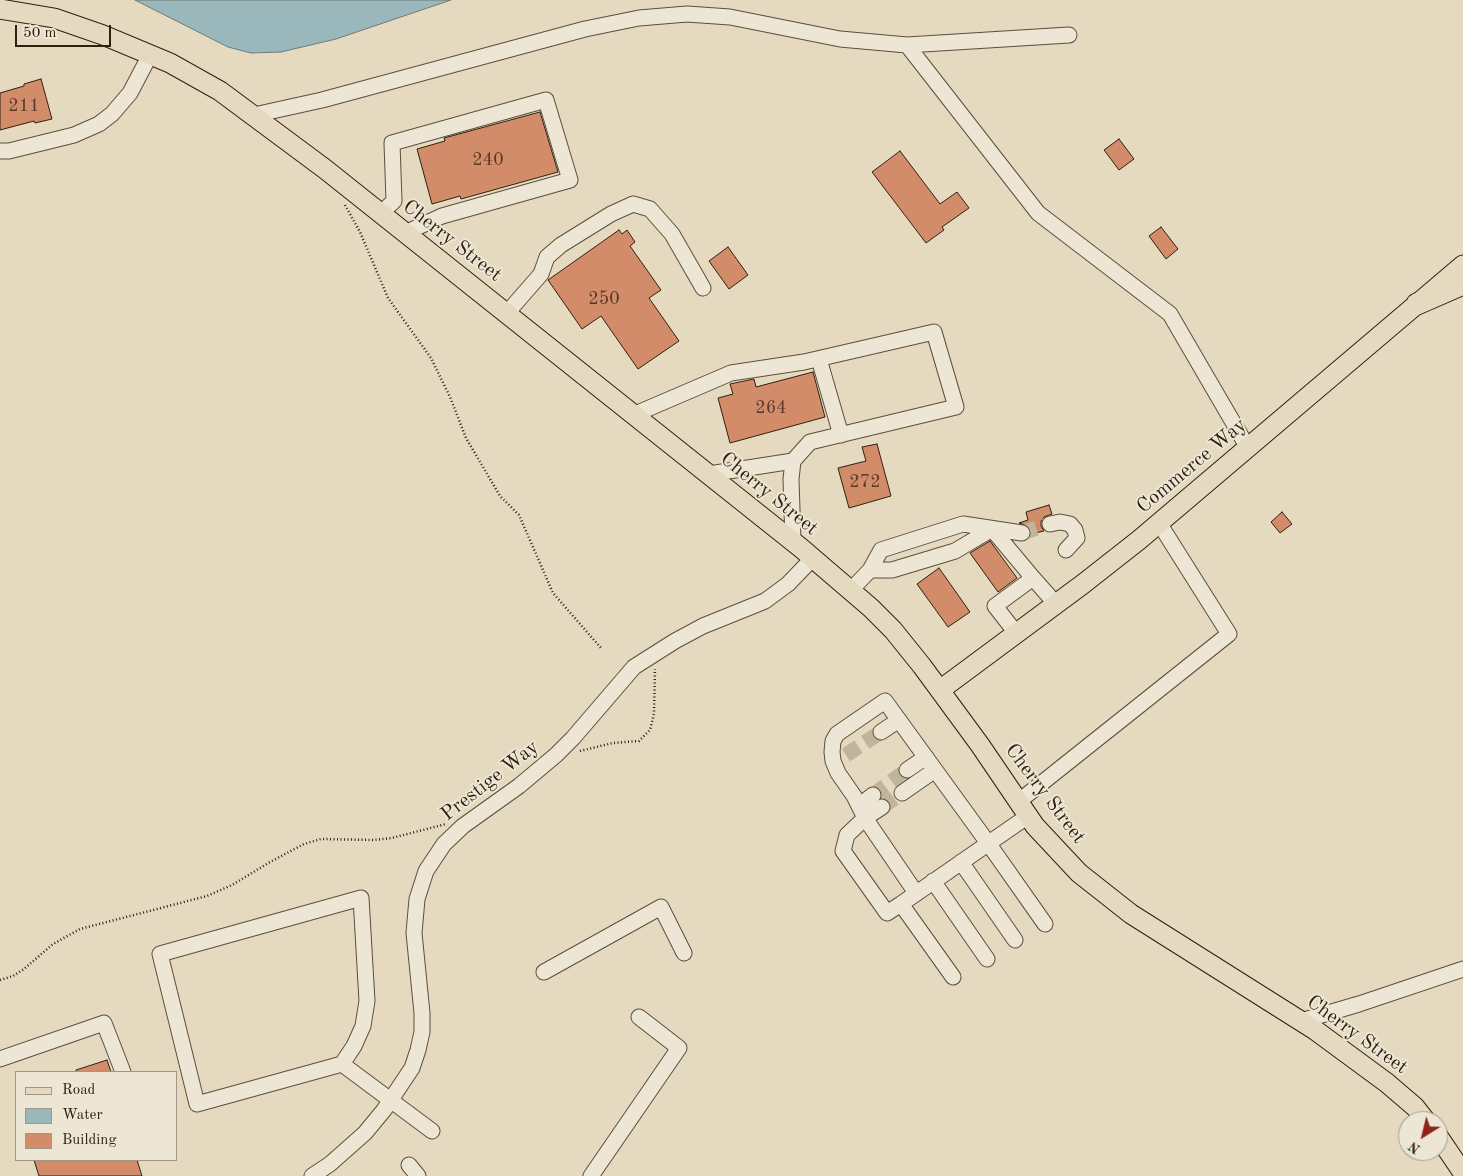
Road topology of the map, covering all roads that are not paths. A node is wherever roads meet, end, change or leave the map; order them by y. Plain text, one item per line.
1 (0, 9) edge
2 (1070, 35) dead end
3 (907, 45) junction
4 (150, 54) junction
5 (254, 115) junction
6 (0, 150) edge
7 (380, 214) junction
8 (405, 233) junction
9 (1463, 266) edge
10 (1463, 284) edge
11 (703, 288) dead end
12 (1417, 304) junction
13 (507, 313) junction
14 (819, 359) junction
15 (633, 415) junction
16 (841, 435) junction
17 (1248, 448) junction
18 (793, 461) junction
19 (709, 474) junction
20 (1159, 523) junction
21 (1050, 524) tunnel mouth
22 (992, 529) junction
23 (1022, 533) tunnel mouth
24 (792, 542) junction
25 (1066, 550) dead end
26 (813, 558) junction
27 (870, 570) junction
28 (1033, 578) junction
29 (851, 590) junction
30 (1056, 604) junction
31 (1016, 633) junction
32 (940, 690) junction
33 (899, 720) junction
34 (881, 732) tunnel mouth
35 (926, 757) junction
36 (907, 770) tunnel mouth
37 (935, 770) junction
38 (902, 792) tunnel mouth
39 (878, 801) tunnel mouth
40 (1023, 809) junction
41 (862, 812) junction
42 (988, 843) junction
43 (961, 862) junction
44 (933, 882) junction
45 (916, 893) junction
46 (901, 904) junction
47 (1045, 924) dead end
48 (1015, 940) dead end
49 (684, 953) dead end
50 (987, 959) dead end
51 (1463, 969) edge
52 (544, 972) dead end
53 (952, 977) dead end
54 (639, 1017) dead end
55 (1301, 1021) junction
56 (0, 1059) edge
57 (342, 1064) junction
58 (123, 1071) edge
59 (392, 1100) junction
60 (1418, 1111) edge
61 (432, 1131) dead end
62 (1448, 1151) edge
63 (335, 1170) edge
64 (1463, 1173) edge
65 (312, 1176) edge
66 (591, 1176) edge

1 - 4 main road, Cherry Street
2 - 3 street
3 - 5 street
3 - 17 street
4 - 5 main road, Cherry Street
4 - 6 street
5 - 7 main road, Cherry Street
7 - 8 main road, Cherry Street
7 - 8 street
8 - 13 main road, Cherry Street
9 - 12 main road, Commerce Way
10 - 12 highway
11 - 13 street
12 - 17 main road, Commerce Way
13 - 15 main road, Cherry Street
14 - 15 street
14 - 16 street
14 - 16 street
15 - 19 main road, Cherry Street
16 - 18 street
17 - 20 main road, Commerce Way
18 - 19 street
18 - 24 street
19 - 24 main road, Cherry Street
20 - 30 main road, Commerce Way
20 - 40 street
21 - 25 street
22 - 23 street
22 - 27 street
22 - 27 street
22 - 28 street
24 - 26 main road, Cherry Street
26 - 29 main road, Cherry Street
26 - 59 street, Prestige Way
27 - 29 street
28 - 30 street
28 - 31 street
29 - 32 main road, Cherry Street
30 - 31 main road, Commerce Way
31 - 32 main road, Commerce Way
32 - 40 main road, Cherry Street
33 - 34 street
33 - 35 street
33 - 41 street
35 - 36 street
35 - 37 street
37 - 38 street
37 - 42 street
39 - 41 street
40 - 42 street
40 - 55 main road, Cherry Street
41 - 45 street
41 - 46 street
42 - 43 street
42 - 47 street
43 - 44 street
43 - 48 street
44 - 45 street
44 - 50 street
45 - 46 street
46 - 53 street
49 - 52 street
51 - 55 street
54 - 66 street
55 - 60 main road, Cherry Street
56 - 58 street
57 - 57 street
57 - 59 street
59 - 61 street
59 - 63 street, Prestige Way
62 - 64 main road
63 - 65 street, Prestige Way

